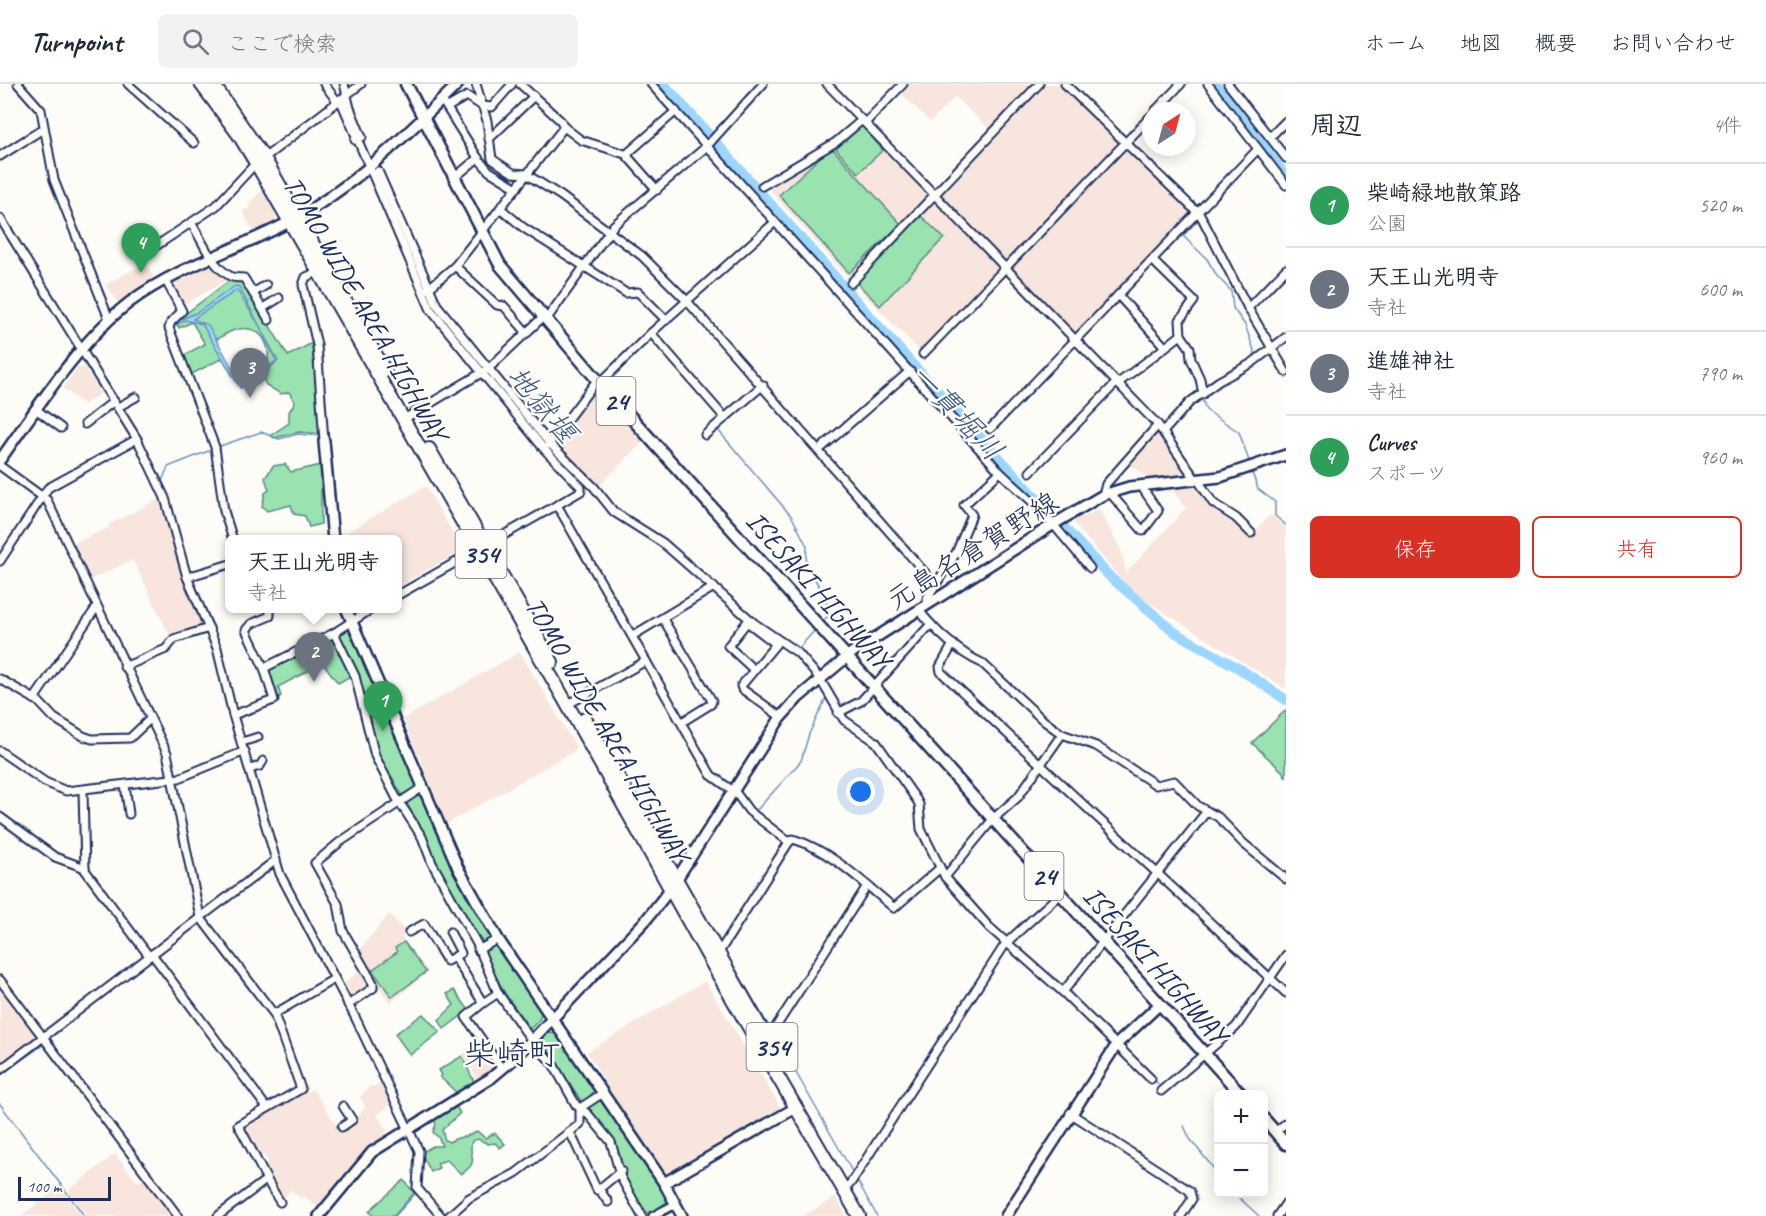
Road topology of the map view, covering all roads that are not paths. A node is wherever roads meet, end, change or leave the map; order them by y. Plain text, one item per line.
1 (18, 84) edge
2 (129, 84) edge
3 (201, 84) edge
4 (213, 84) edge
5 (324, 84) edge
6 (344, 84) edge
7 (361, 84) edge
8 (406, 84) edge
9 (458, 84) edge
10 (477, 84) edge
11 (512, 84) edge
12 (520, 84) edge
13 (651, 84) edge
14 (763, 84) edge
15 (827, 84) edge
16 (903, 84) edge
17 (1039, 84) edge
18 (1065, 84) edge
19 (1181, 84) edge
20 (1208, 84) edge
21 (1228, 84) edge
22 (347, 94) junction
23 (534, 96) junction
24 (338, 100) junction
25 (1164, 102) edge
26 (444, 104) junction
27 (482, 106) junction
28 (676, 111) junction
29 (422, 118) junction
30 (1286, 121) edge
31 (863, 122) junction
32 (1142, 125) edge
33 (564, 127) junction
34 (43, 129) junction
35 (1270, 138) junction
36 (489, 139) junction
37 (355, 140) junction
38 (1126, 142) junction
39 (194, 143) dead end
40 (706, 146) junction
41 (1258, 149) junction
42 (628, 155) junction
43 (0, 156) edge
44 (478, 158) junction
45 (1286, 158) edge
46 (260, 161) junction
47 (367, 168) junction
48 (378, 171) dead end
49 (527, 175) junction
50 (454, 178) junction
51 (1286, 185) edge
52 (762, 186) dead end
53 (516, 188) junction
54 (657, 190) junction
55 (934, 195) junction
56 (501, 208) junction
57 (1198, 214) junction
58 (0, 218) edge
59 (293, 219) junction
60 (774, 223) junction
61 (192, 224) junction
62 (611, 231) junction
63 (481, 234) junction
64 (150, 250) dead end
65 (212, 257) junction
66 (1152, 260) junction
67 (455, 266) junction
68 (586, 267) junction
69 (1005, 269) junction
70 (1286, 269) edge
71 (318, 272) junction
72 (165, 279) junction
73 (851, 283) dead end
74 (266, 285) dead end
75 (426, 290) junction
76 (253, 293) junction
77 (1118, 295) junction
78 (279, 298) dead end
79 (687, 301) junction
80 (263, 308) junction
81 (1248, 308) junction
82 (109, 319) junction
83 (545, 319) junction
84 (269, 320) dead end
85 (666, 320) junction
86 (527, 333) junction
87 (651, 333) junction
88 (1181, 335) junction
89 (1286, 337) edge
90 (1075, 340) junction
91 (1271, 346) junction
92 (1165, 347) junction
93 (81, 351) junction
94 (923, 354) dead end
95 (488, 369) junction
96 (910, 371) junction
97 (1286, 372) edge
98 (480, 373) junction
99 (599, 382) junction
100 (1117, 384) junction
101 (763, 385) junction
102 (1203, 394) junction
103 (136, 397) dead end
104 (116, 404) junction
105 (37, 410) junction
106 (409, 416) junction
107 (725, 418) junction
108 (85, 424) dead end
109 (61, 428) dead end
110 (1161, 428) junction
111 (990, 429) dead end
112 (705, 435) dead end
113 (137, 439) junction
114 (324, 441) joint
115 (547, 446) junction
116 (819, 450) junction
117 (1286, 455) edge
118 (0, 460) edge
119 (0, 466) edge
120 (1000, 472) junction
121 (1030, 472) dead end
122 (1197, 480) junction
123 (1141, 486) junction
124 (1107, 494) junction
125 (42, 495) junction
126 (557, 505) junction
127 (1053, 524) junction
128 (1251, 533) dead end
129 (231, 535) edge
130 (333, 535) edge
131 (482, 547) junction
132 (0, 561) edge
133 (225, 566) edge
134 (1090, 568) dead end
135 (187, 577) junction
136 (935, 584) junction
137 (714, 587) junction
138 (402, 593) edge
139 (928, 604) junction
140 (96, 608) junction
141 (919, 610) junction
142 (270, 613) edge
143 (348, 613) edge
144 (367, 613) edge
145 (663, 619) junction
146 (352, 621) junction
147 (931, 624) junction
148 (209, 628) junction
149 (334, 633) junction
150 (632, 636) junction
151 (771, 637) junction
152 (953, 644) junction
153 (848, 656) junction
154 (646, 661) junction
155 (124, 667) junction
156 (264, 668) junction
157 (754, 670) junction
158 (0, 679) edge
159 (820, 679) junction
160 (874, 687) junction
161 (34, 699) junction
162 (574, 700) junction
163 (838, 712) junction
164 (233, 715) junction
165 (781, 717) junction
166 (150, 719) junction
167 (682, 723) junction
168 (1062, 734) junction
169 (258, 737) dead end
170 (242, 742) junction
171 (0, 751) edge
172 (244, 751) junction
173 (264, 761) dead end
174 (1041, 766) junction
175 (250, 769) junction
176 (172, 779) junction
177 (125, 785) junction
178 (423, 787) junction
179 (733, 790) junction
180 (83, 791) junction
181 (399, 801) junction
182 (1207, 811) junction
183 (129, 814) dead end
184 (0, 817) edge
185 (993, 819) junction
186 (789, 842) junction
187 (276, 860) junction
188 (85, 868) junction
189 (939, 868) junction
190 (1157, 874) junction
191 (945, 877) junction
192 (1286, 879) edge
193 (673, 883) junction
194 (867, 885) junction
195 (1060, 894) junction
196 (200, 917) junction
197 (409, 932) dead end
198 (450, 932) dead end
199 (498, 939) junction
200 (1103, 940) junction
201 (1006, 943) junction
202 (478, 950) junction
203 (718, 954) junction
204 (150, 955) junction
205 (1286, 955) edge
206 (455, 958) junction
207 (1269, 978) junction
208 (334, 979) junction
209 (0, 980) edge
210 (1062, 992) junction
211 (498, 993) junction
212 (1286, 993) edge
213 (483, 1003) junction
214 (348, 1005) junction
215 (1160, 1005) junction
216 (274, 1014) junction
217 (552, 1021) junction
218 (43, 1038) junction
219 (768, 1039) junction
220 (532, 1041) junction
221 (1117, 1044) junction
222 (1204, 1053) junction
223 (502, 1069) junction
224 (0, 1070) edge
225 (1151, 1079) dead end
226 (1237, 1090) edge
227 (1161, 1091) dead end
228 (603, 1093) junction
229 (343, 1106) dead end
230 (797, 1107) junction
231 (267, 1108) junction
232 (580, 1108) junction
233 (1070, 1113) junction
234 (1286, 1123) edge
235 (1268, 1124) edge
236 (342, 1127) dead end
237 (407, 1129) junction
238 (570, 1132) junction
239 (1275, 1132) junction
240 (1286, 1144) edge
241 (621, 1171) junction
242 (266, 1180) junction
243 (664, 1183) junction
244 (850, 1184) junction
245 (597, 1190) dead end
246 (280, 1202) dead end
247 (608, 1202) dead end
248 (1286, 1203) edge
249 (676, 1204) junction
250 (640, 1215) edge
251 (178, 1216) edge
252 (218, 1216) edge
253 (319, 1216) edge
254 (441, 1216) edge
255 (449, 1216) edge
256 (653, 1216) edge
257 (682, 1216) edge
258 (859, 1216) edge
259 (868, 1216) edge
260 (1006, 1216) edge
261 (1181, 1216) edge
262 (1277, 1216) edge

1 - 34 street
2 - 39 street
3 - 46 highway, TOMO WIDE AREA HIGHWAY / 354
4 - 46 highway, TOMO WIDE AREA HIGHWAY / 354
5 - 24 street
6 - 22 street
7 - 22 street
8 - 29 main road, ISESAKI HIGHWAY / 24
9 - 26 street
10 - 27 street
11 - 27 street
12 - 23 street
13 - 28 street
14 - 40 street
15 - 31 street
16 - 31 street
17 - 55 street
18 - 38 street
19 - 25 street
20 - 41 street
21 - 35 street
22 - 24 street
22 - 37 street
23 - 33 street
23 - 36 street
24 - 37 street
24 - 46 street
26 - 27 street
26 - 29 street
26 - 44 street
27 - 36 street
28 - 40 street
28 - 42 street
29 - 47 street
29 - 50 main road, ISESAKI HIGHWAY / 24
30 - 35 street
31 - 52 street
31 - 55 street
32 - 38 street
33 - 42 street
33 - 49 street
34 - 43 street
34 - 82 street
35 - 45 street
36 - 49 street
37 - 47 street
38 - 57 street
38 - 69 street
40 - 54 street
40 - 60 street
41 - 51 street
41 - 57 street
42 - 54 street
44 - 50 street
44 - 53 street
46 - 59 highway, TOMO WIDE AREA HIGHWAY / 354
46 - 61 street
47 - 59 street
47 - 75 street
48 - 75 street
49 - 53 street
49 - 62 street
50 - 63 main road, ISESAKI HIGHWAY / 24
53 - 56 street
54 - 62 street
55 - 69 street
55 - 73 street
56 - 63 street
56 - 68 street
57 - 66 street
57 - 81 street
58 - 93 street
59 - 65 street
59 - 71 highway, TOMO WIDE AREA HIGHWAY / 354
59 - 106 highway, TOMO WIDE AREA HIGHWAY / 354
60 - 79 street
60 - 96 street
61 - 64 street
61 - 65 street
62 - 68 street
62 - 79 street
63 - 67 street
63 - 83 main road, ISESAKI HIGHWAY / 24
65 - 72 street
65 - 76 street
66 - 77 street
66 - 88 street
67 - 75 street
67 - 86 street
68 - 83 street
68 - 85 street
69 - 90 street
69 - 94 street
70 - 81 street
71 - 114 street
71 - 131 highway, TOMO WIDE AREA HIGHWAY / 354
72 - 82 street
72 - 129 street
74 - 76 street
75 - 95 street
75 - 98 street
76 - 80 street
77 - 90 street
77 - 92 street
78 - 80 street
79 - 85 street
79 - 101 street
80 - 84 street
81 - 91 street
82 - 93 street
83 - 86 street
83 - 99 main road, ISESAKI HIGHWAY / 24
85 - 87 street
86 - 95 street
87 - 99 street
87 - 107 street
88 - 92 street
88 - 102 street
89 - 91 street
90 - 100 street
90 - 111 street
91 - 97 street
91 - 102 street
92 - 100 street
93 - 104 street
93 - 105 street
95 - 98 street
95 - 115 street
96 - 116 street
96 - 120 street
98 - 106 street
98 - 115 street
99 - 115 street
99 - 153 main road, ISESAKI HIGHWAY / 24
100 - 110 street
100 - 121 street
101 - 107 street
101 - 116 street
102 - 110 street
103 - 104 street
104 - 108 street
104 - 113 street
105 - 109 street
105 - 118 street
106 - 131 highway, TOMO WIDE AREA HIGHWAY / 354
107 - 112 street
110 - 122 street
110 - 124 street
113 - 125 street
113 - 135 street
114 - 130 street
115 - 126 street
115 - 137 street
116 - 136 street
117 - 122 street, 元島名倉賀野線
119 - 125 street
120 - 127 street
120 - 136 street
122 - 123 street, 元島名倉賀野線
122 - 128 street
123 - 124 street, 元島名倉賀野線
123 - 124 street
124 - 127 street, 元島名倉賀野線
125 - 132 street
125 - 140 street
126 - 131 street
126 - 150 street
127 - 134 street
127 - 139 street, 元島名倉賀野線
131 - 138 street
131 - 162 highway, TOMO WIDE AREA HIGHWAY / 354
131 - 193 highway, TOMO WIDE AREA HIGHWAY / 354
133 - 135 street
135 - 148 street
136 - 139 street
137 - 145 street
137 - 151 street
139 - 141 street, 元島名倉賀野線
140 - 155 street
140 - 161 street
141 - 147 street
141 - 153 street, 元島名倉賀野線
142 - 156 street
143 - 146 street
144 - 146 street
145 - 150 street
145 - 167 street
146 - 149 street
146 - 178 street
147 - 152 street
147 - 160 street
148 - 155 street
148 - 164 street
149 - 156 street
149 - 181 street
150 - 154 street
151 - 157 street
151 - 157 street
151 - 159 street
152 - 168 street
152 - 174 street
153 - 159 street, 元島名倉賀野線
153 - 160 main road, ISESAKI HIGHWAY / 24
154 - 162 street
154 - 167 street
155 - 166 street
156 - 164 street
157 - 165 street
158 - 161 street
159 - 163 street
159 - 165 street, 元島名倉賀野線
160 - 163 street
160 - 185 main road, ISESAKI HIGHWAY / 24
161 - 166 street
162 - 193 highway, TOMO WIDE AREA HIGHWAY / 354
163 - 189 street
164 - 170 street
165 - 179 street, 元島名倉賀野線
166 - 176 street
167 - 179 street
168 - 174 street
168 - 182 street
169 - 170 street
170 - 172 street
171 - 180 street
172 - 175 street
172 - 176 street
173 - 175 street
174 - 185 street
174 - 190 street
175 - 187 street
176 - 177 street
176 - 196 street
177 - 180 street
177 - 183 street
178 - 181 street
178 - 199 street
179 - 186 street
179 - 193 street, 元島名倉賀野線
180 - 188 street
181 - 202 street
181 - 214 street
182 - 190 street
182 - 192 street
184 - 188 street
185 - 191 street
185 - 195 main road, ISESAKI HIGHWAY / 24
186 - 194 street
186 - 203 street
187 - 196 street
187 - 208 street
188 - 204 street
189 - 191 street
189 - 194 street
190 - 200 street
190 - 207 street
191 - 201 street
193 - 203 highway, TOMO WIDE AREA HIGHWAY / 354
193 - 217 street, 元島名倉賀野線
193 - 230 highway, TOMO WIDE AREA HIGHWAY / 354
194 - 219 street
195 - 200 main road, ISESAKI HIGHWAY / 24
195 - 201 street
196 - 204 street
196 - 216 street
197 - 206 street
198 - 206 street
199 - 202 street
199 - 217 street
200 - 210 street
200 - 215 main road, ISESAKI HIGHWAY / 24
201 - 210 street
201 - 244 street
202 - 211 street
203 - 219 highway, TOMO WIDE AREA HIGHWAY / 354
204 - 218 street
204 - 231 street
205 - 207 street
206 - 213 street
207 - 212 street
207 - 222 street
208 - 214 street
208 - 216 street
209 - 218 street
210 - 221 street
211 - 213 street
211 - 220 street
213 - 223 street
214 - 237 street
215 - 221 street
215 - 222 main road, ISESAKI HIGHWAY / 24
216 - 231 street
217 - 220 street, 元島名倉賀野線
217 - 228 street
218 - 224 street
218 - 251 street
219 - 244 highway, TOMO WIDE AREA HIGHWAY / 354
220 - 223 street, 元島名倉賀野線
220 - 232 street
221 - 225 street
221 - 233 street
222 - 226 main road, ISESAKI HIGHWAY / 24
222 - 227 street
223 - 237 street, 元島名倉賀野線
228 - 232 street
228 - 243 street
229 - 236 street
230 - 243 street
230 - 258 highway, TOMO WIDE AREA HIGHWAY / 354
231 - 242 street
232 - 238 street
232 - 241 street
233 - 260 street
233 - 261 street
234 - 239 street
235 - 239 main road
237 - 253 street, 元島名倉賀野線
237 - 254 street
238 - 245 street
238 - 255 street
239 - 240 main road
241 - 247 street
241 - 250 street
242 - 246 street
242 - 252 street
243 - 249 street
244 - 259 highway, TOMO WIDE AREA HIGHWAY / 354
248 - 262 street
249 - 256 street
249 - 257 street

